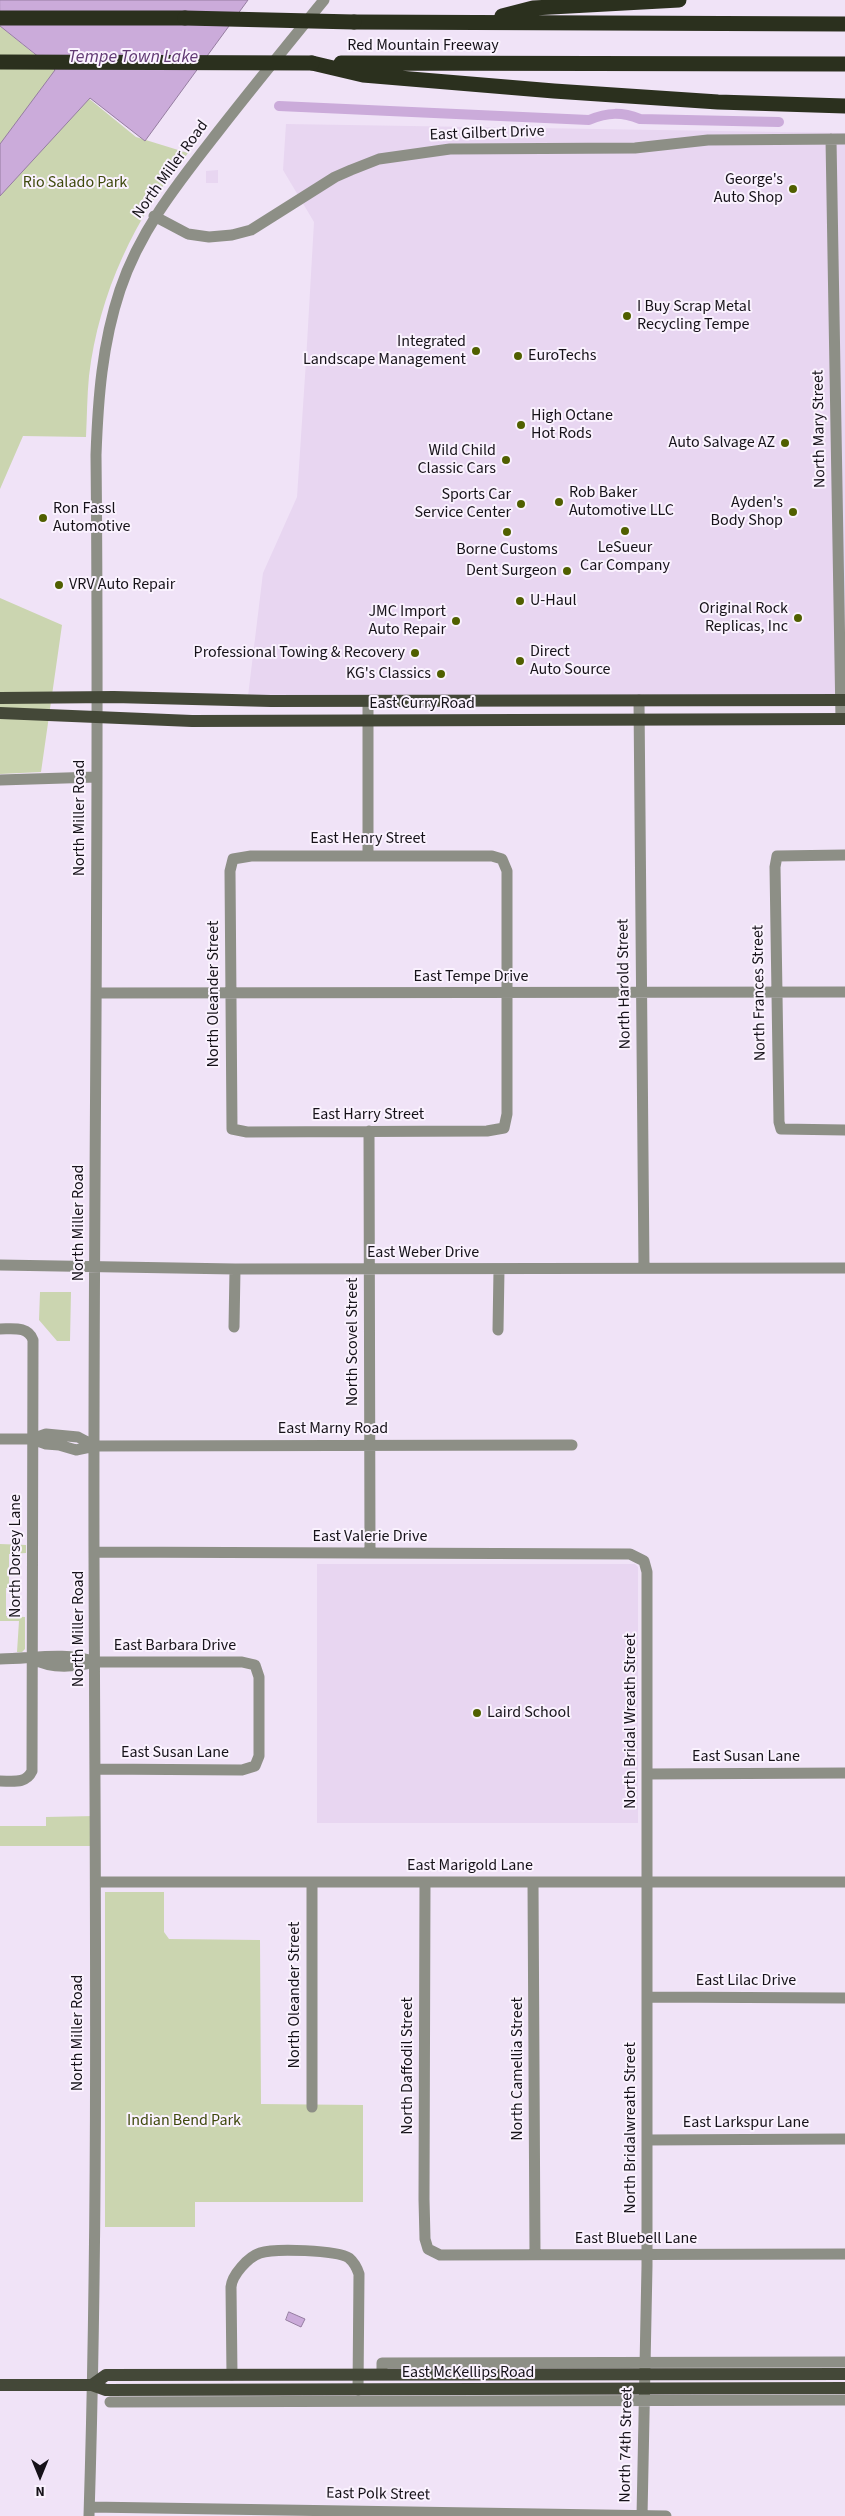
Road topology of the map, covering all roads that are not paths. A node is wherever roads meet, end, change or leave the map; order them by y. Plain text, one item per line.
1 (324, 0) edge
2 (679, 0) edge
3 (0, 18) edge
4 (481, 22) junction
5 (845, 24) edge
6 (0, 62) edge
7 (312, 63) junction
8 (845, 64) edge
9 (845, 106) edge
10 (831, 139) junction
11 (845, 139) edge
12 (154, 216) junction
13 (96, 697) junction
14 (0, 698) edge
15 (639, 700) junction
16 (842, 700) edge
17 (368, 701) junction
18 (0, 713) edge
19 (96, 716) junction
20 (843, 719) edge
21 (639, 720) junction
22 (368, 721) junction
23 (97, 777) junction
24 (0, 780) edge
25 (845, 855) edge
26 (368, 856) junction
27 (233, 859) joint
28 (776, 992) junction
29 (845, 992) edge
30 (97, 993) junction
31 (230, 993) junction
32 (507, 993) junction
33 (642, 993) junction
34 (232, 1130) joint
35 (845, 1130) edge
36 (369, 1131) junction
37 (0, 1265) edge
38 (96, 1268) junction
39 (644, 1268) junction
40 (845, 1268) edge
41 (370, 1269) junction
42 (234, 1270) junction
43 (498, 1270) junction
44 (234, 1327) dead end
45 (0, 1329) edge
46 (498, 1330) dead end
47 (32, 1438) junction
48 (0, 1439) edge
49 (369, 1445) junction
50 (572, 1445) dead end
51 (95, 1446) junction
52 (94, 1552) junction
53 (370, 1553) junction
54 (644, 1561) joint
55 (0, 1659) edge
56 (32, 1659) junction
57 (95, 1662) junction
58 (255, 1766) joint
59 (96, 1769) junction
60 (845, 1773) edge
61 (647, 1774) junction
62 (0, 1781) edge
63 (96, 1882) junction
64 (312, 1882) junction
65 (425, 1882) junction
66 (533, 1882) junction
67 (648, 1882) junction
68 (845, 1882) edge
69 (648, 1997) junction
70 (845, 1998) edge
71 (312, 2107) dead end
72 (845, 2139) edge
73 (647, 2140) junction
74 (428, 2250) joint
75 (845, 2254) edge
76 (535, 2255) junction
77 (647, 2255) junction
78 (845, 2362) edge
79 (645, 2368) junction
80 (845, 2374) edge
81 (232, 2375) junction
82 (358, 2375) junction
83 (0, 2385) edge
84 (92, 2385) junction
85 (845, 2388) edge
86 (358, 2390) junction
87 (644, 2394) junction
88 (845, 2400) edge
89 (110, 2402) dead end
90 (90, 2512) edge
91 (642, 2516) edge
92 (666, 2516) edge

1 - 12 street, North Miller Road
2 - 4 highway
3 - 4 highway, Red Mountain Freeway, bridge
4 - 5 highway, Red Mountain Freeway
6 - 7 highway, Red Mountain Freeway, bridge
7 - 8 highway, Red Mountain Freeway
7 - 9 highway
10 - 11 street, East Gilbert Drive
10 - 12 street, East Gilbert Drive
10 - 16 street, North Mary Street
12 - 13 street, North Miller Road
13 - 14 main road, East Curry Road
13 - 17 main road, East Curry Road
13 - 19 street, North Miller Road
15 - 16 main road, East Curry Road
15 - 17 main road, East Curry Road
15 - 21 street, North Harold Street
16 - 20 street, North Mary Street
17 - 22 street
18 - 19 main road, East Curry Road
19 - 22 main road, East Curry Road
19 - 23 street, North Miller Road
20 - 21 main road, East Curry Road
21 - 22 main road, East Curry Road
21 - 33 street, North Harold Street
22 - 26 street
23 - 24 street
23 - 30 street, North Miller Road
25 - 28 street, North Frances Street
26 - 27 street, East Henry Street
26 - 32 street, East Henry Street
27 - 31 street, North Oleander Street
28 - 29 street, East Tempe Drive
28 - 33 street, East Tempe Drive
28 - 35 street, North Frances Street
30 - 31 street, East Tempe Drive
30 - 38 street, North Miller Road
31 - 32 street, East Tempe Drive
31 - 34 street, North Oleander Street
32 - 33 street, East Tempe Drive
32 - 36 street, East Harry Street
33 - 39 street, North Harold Street
34 - 36 street, East Harry Street
36 - 41 street, North Scovel Street
37 - 38 street, East Weber Drive
38 - 42 street, East Weber Drive
38 - 51 street, North Miller Road
39 - 40 street, East Weber Drive
39 - 43 street, East Weber Drive
41 - 42 street, East Weber Drive
41 - 43 street, East Weber Drive
41 - 49 street, North Scovel Street
42 - 44 street
43 - 46 street
45 - 47 street, North Dorsey Lane
47 - 48 street, East Marny Road
47 - 51 street, East Marny Road
47 - 56 street, North Dorsey Lane
49 - 50 street, East Marny Road
49 - 51 street, East Marny Road
49 - 53 street, North Scovel Street
51 - 52 street, North Miller Road
52 - 53 street, East Valerie Drive
52 - 57 street, North Miller Road
53 - 54 street, East Valerie Drive
54 - 61 street, North Bridal Wreath Street
55 - 56 street, East Barbara Drive
56 - 57 street, East Barbara Drive
56 - 62 street, North Dorsey Lane
57 - 58 street, East Barbara Drive
57 - 59 street, North Miller Road
58 - 59 street, East Susan Lane
59 - 63 street, North Miller Road
60 - 61 street, East Susan Lane
61 - 67 street, North Bridal Wreath Street
63 - 64 street, East Marigold Lane
63 - 84 street, North Miller Road
64 - 65 street, East Marigold Lane
64 - 71 street, North Oleander Street
65 - 66 street, East Marigold Lane
65 - 74 street, North Daffodil Street
66 - 67 street, East Marigold Lane
66 - 76 street, North Camellia Street
67 - 68 street, East Marigold Lane
67 - 69 street, North Bridalwreath Street
69 - 70 street, East Lilac Drive
69 - 73 street, North Bridalwreath Street
72 - 73 street, East Larkspur Lane
73 - 77 street, North Bridalwreath Street
74 - 76 street, East Bluebell Lane
75 - 77 street, East Bluebell Lane
76 - 77 street, East Bluebell Lane
77 - 79 street, North Bridalwreath Street
78 - 79 street, East McKellips Road
79 - 80 main road, East McKellips Road
79 - 82 main road, East McKellips Road
79 - 87 street, North 74th Street
81 - 82 main road, East McKellips Road
81 - 82 street
81 - 84 main road, East McKellips Road
82 - 86 street
83 - 84 main road, East McKellips Road
84 - 86 main road, East McKellips Road
84 - 90 street, North Miller Road
85 - 87 main road, East McKellips Road
86 - 87 main road, East McKellips Road
87 - 88 street, East McKellips Road
87 - 89 street, East McKellips Road
87 - 91 street, North 74th Street
90 - 91 street, East Polk Street
91 - 92 street, East Polk Street

